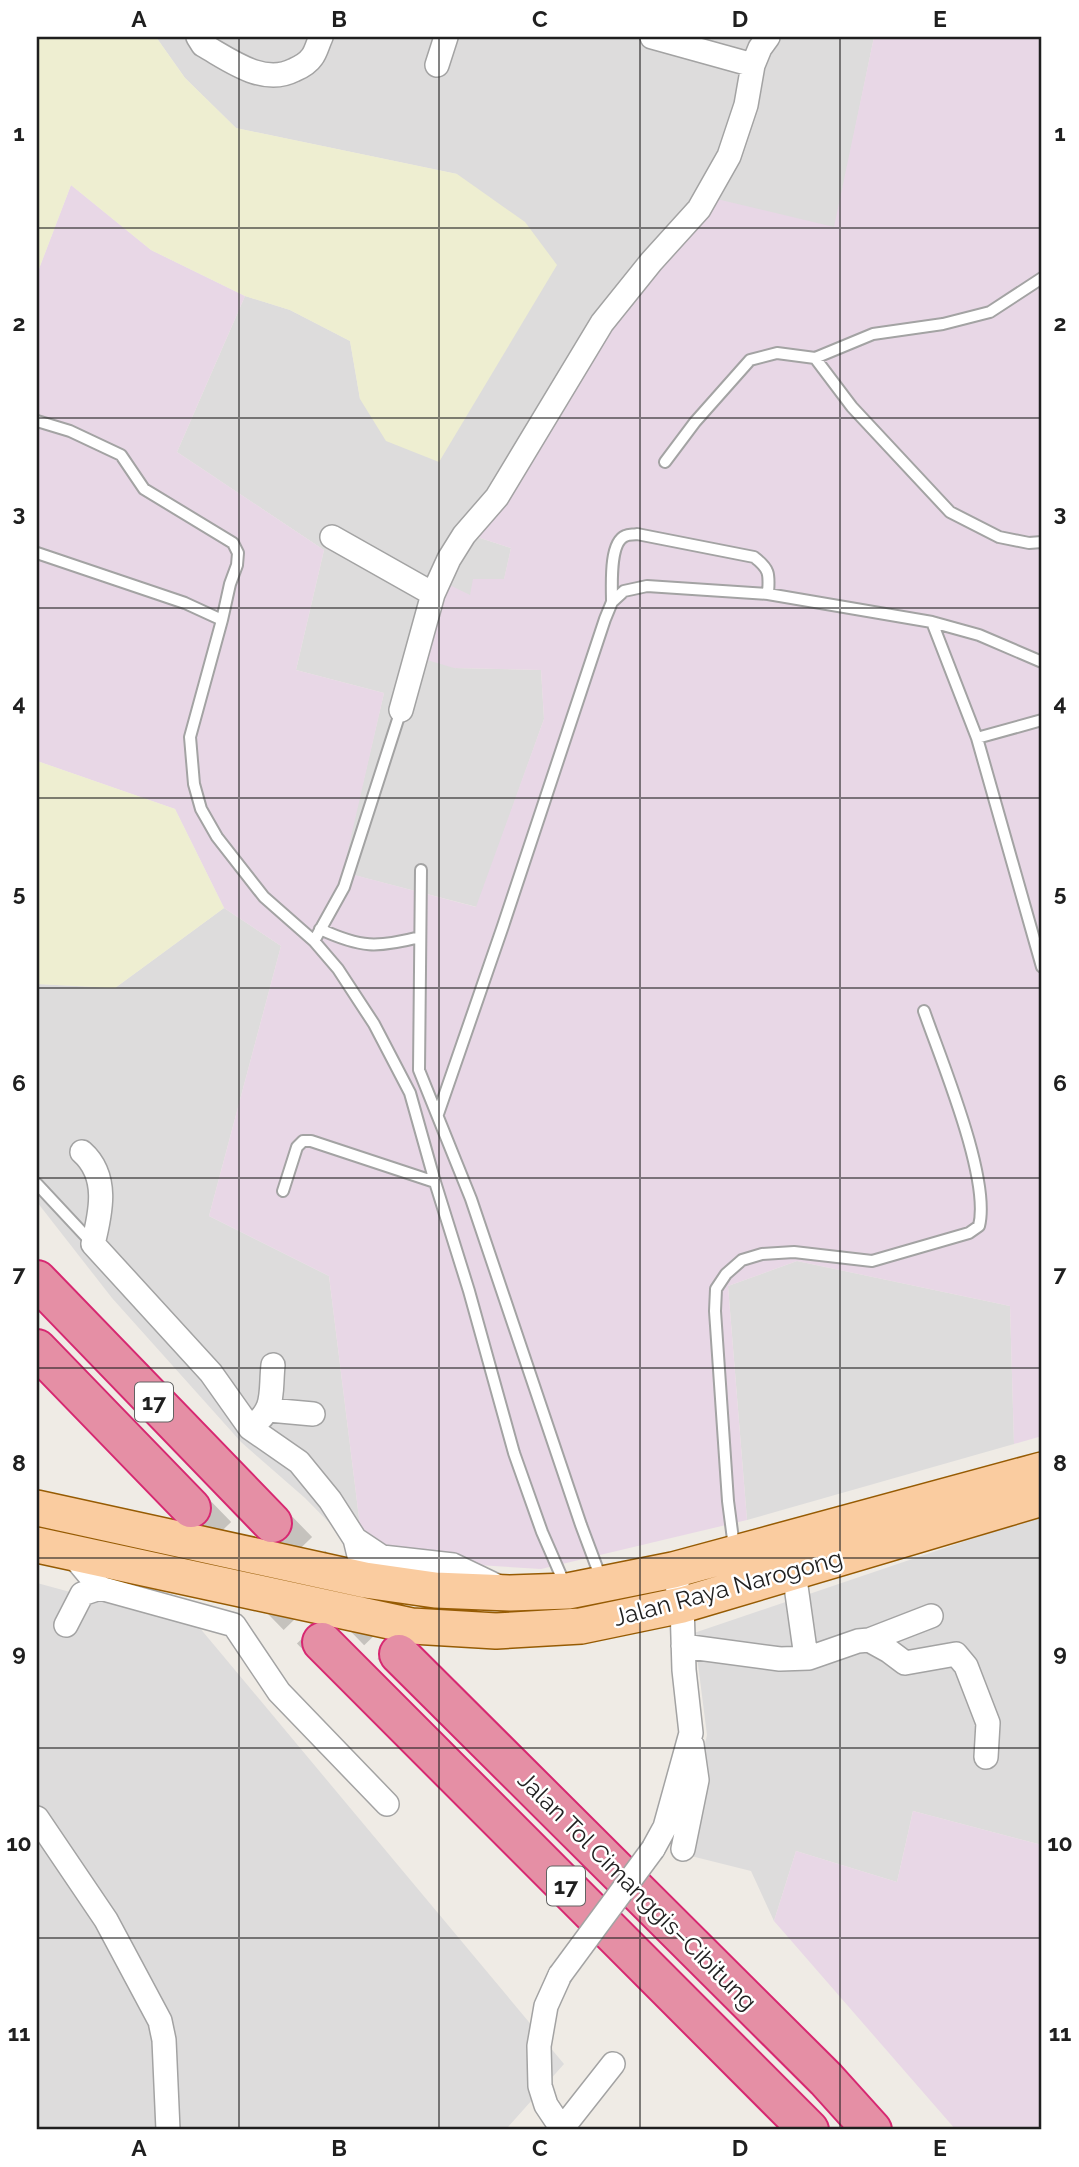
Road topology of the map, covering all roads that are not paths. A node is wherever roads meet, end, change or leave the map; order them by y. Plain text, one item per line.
1 (198, 37) edge
2 (320, 37) edge
3 (446, 37) edge
4 (652, 37) edge
5 (768, 37) edge
6 (437, 65) dead end
7 (753, 65) junction
8 (1042, 278) edge
9 (815, 358) junction
10 (37, 421) edge
11 (665, 462) dead end
12 (332, 537) dead end
13 (1042, 542) edge
14 (37, 553) edge
15 (433, 594) junction
16 (768, 594) junction
17 (612, 601) junction
18 (222, 620) junction
19 (932, 622) junction
20 (1042, 662) edge
21 (401, 710) joint
22 (1042, 720) edge
23 (977, 738) junction
24 (421, 870) dead end
25 (320, 929) junction
26 (420, 937) junction
27 (314, 941) junction
28 (1042, 967) edge
29 (924, 1011) dead end
30 (438, 1114) junction
31 (82, 1152) dead end
32 (435, 1182) junction
33 (37, 1184) edge
34 (283, 1192) dead end
35 (93, 1244) junction
36 (37, 1280) edge
37 (37, 1349) edge
38 (273, 1365) dead end
39 (269, 1410) junction
40 (313, 1414) dead end
41 (250, 1428) junction
42 (1042, 1470) edge
43 (1042, 1498) edge
44 (37, 1508) edge
45 (191, 1508) tunnel mouth
46 (272, 1523) tunnel mouth
47 (355, 1539) junction
48 (53, 1548) edge
49 (735, 1553) junction
50 (673, 1570) junction
51 (794, 1572) junction
52 (365, 1580) junction
53 (604, 1584) junction
54 (100, 1588) junction
55 (568, 1591) junction
56 (510, 1593) junction
57 (682, 1605) junction
58 (931, 1616) dead end
59 (66, 1625) dead end
60 (869, 1640) junction
61 (322, 1642) tunnel mouth
62 (683, 1646) junction
63 (399, 1654) tunnel mouth
64 (806, 1657) junction
65 (691, 1733) junction
66 (986, 1757) dead end
67 (387, 1804) dead end
68 (37, 1818) edge
69 (683, 1849) dead end
70 (613, 2064) dead end
71 (168, 2130) edge
72 (562, 2130) edge
73 (809, 2130) edge
74 (872, 2130) edge

1 - 2 street
3 - 6 street
4 - 7 street
5 - 7 street
7 - 15 street
8 - 9 lane
9 - 11 lane
9 - 13 lane
10 - 18 lane
12 - 15 street
14 - 18 lane
15 - 21 street
16 - 17 lane
16 - 17 lane
16 - 19 lane
17 - 30 lane
18 - 27 lane
19 - 20 lane
19 - 23 lane
21 - 25 lane
22 - 23 lane
23 - 28 lane
24 - 26 lane
25 - 26 lane
25 - 27 lane
26 - 30 lane
27 - 32 lane
29 - 49 lane
30 - 53 lane
31 - 35 street
32 - 34 lane
32 - 55 lane
33 - 35 lane
35 - 41 street
36 - 46 highway, 17
37 - 45 highway, 17
38 - 39 street
39 - 40 street
39 - 41 street
41 - 47 street
42 - 49 main road, Jalan Raya Narogong
43 - 51 main road, Jalan Raya Narogong
44 - 52 main road, Jalan Raya Narogong
47 - 52 street
47 - 56 street
48 - 54 street
48 - 57 main road, Jalan Raya Narogong
49 - 50 main road, Jalan Raya Narogong
50 - 53 main road, Jalan Raya Narogong
50 - 57 street
51 - 57 main road, Jalan Raya Narogong
51 - 64 street
52 - 56 main road, Jalan Raya Narogong
53 - 55 main road, Jalan Raya Narogong
54 - 59 street
54 - 67 street
55 - 56 main road, Jalan Raya Narogong
57 - 62 street
58 - 60 street
60 - 64 street
60 - 66 street
61 - 73 highway, Jalan Tol Cimanggis–Cibitung / 17
62 - 64 street
62 - 65 street
63 - 74 highway, Jalan Tol Cimanggis–Cibitung / 17
65 - 69 street
65 - 72 street, bridge
68 - 71 street
70 - 72 street

